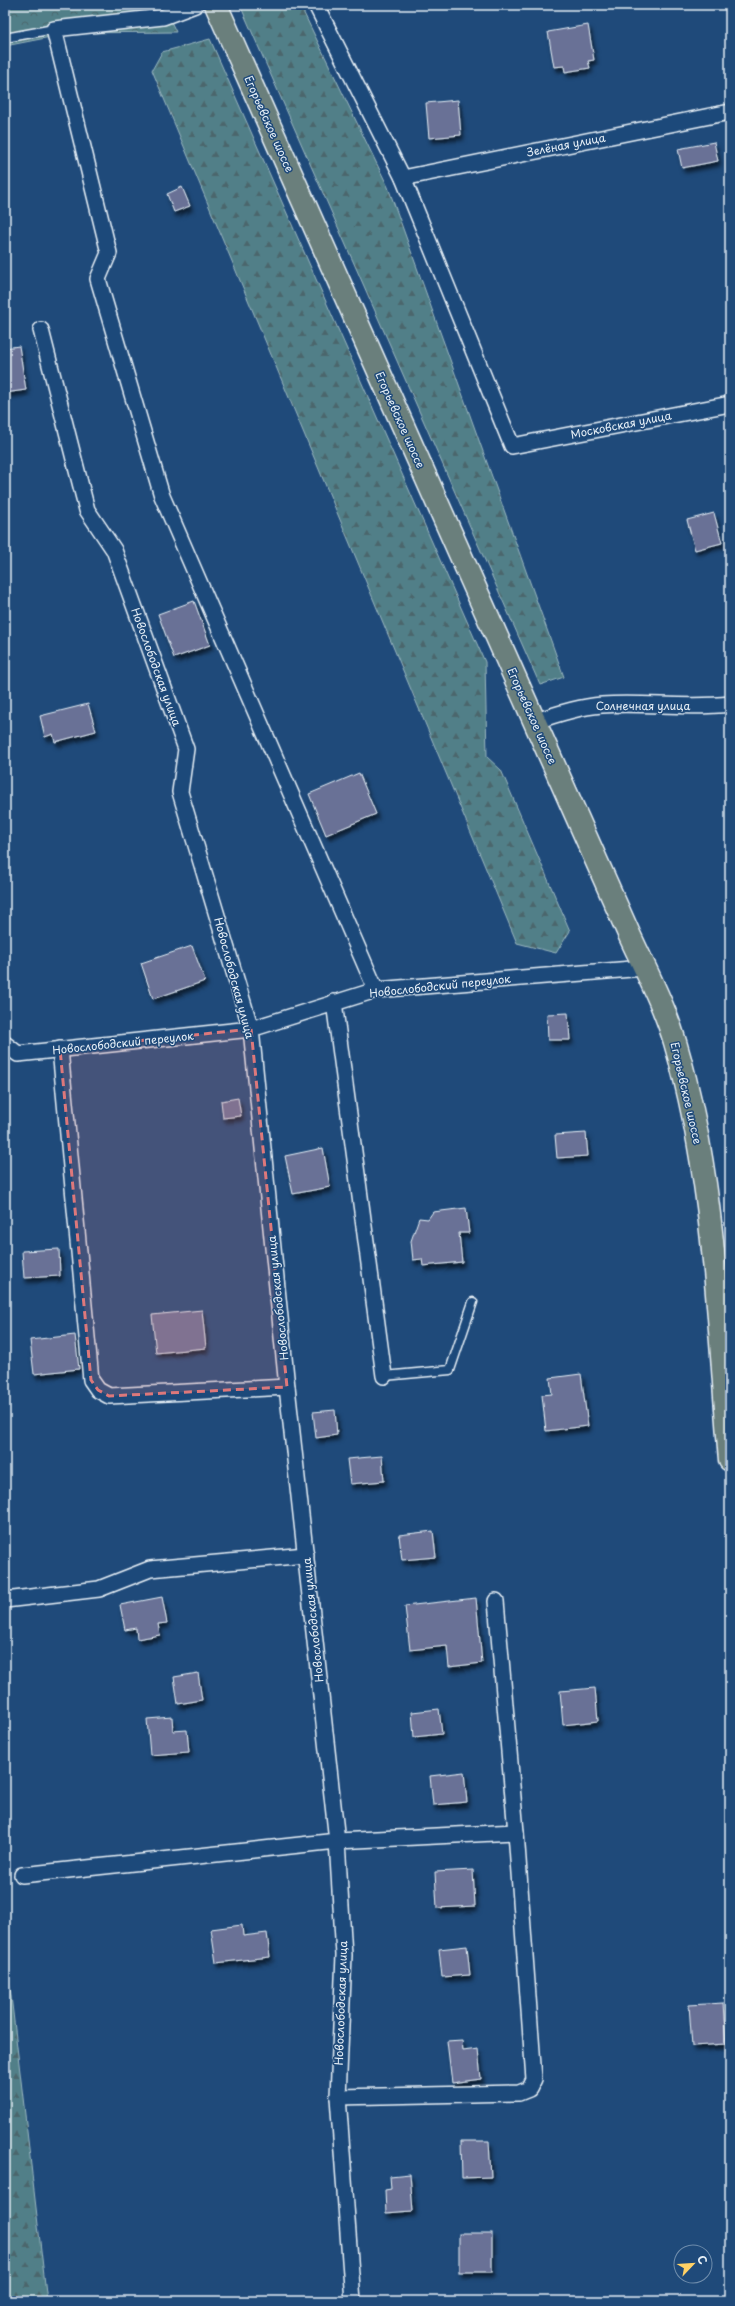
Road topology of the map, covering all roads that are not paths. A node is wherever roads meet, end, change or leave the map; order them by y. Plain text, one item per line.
1 (195, 5) edge
2 (216, 5) edge
3 (316, 5) edge
4 (54, 29) junction
5 (5, 38) edge
6 (730, 112) edge
7 (403, 178) junction
8 (41, 330) dead end
9 (730, 404) edge
10 (730, 704) edge
11 (534, 722) junction
12 (644, 968) junction
13 (376, 990) junction
14 (334, 1002) junction
15 (251, 1030) junction
16 (5, 1044) edge
17 (60, 1049) junction
18 (474, 1302) dead end
19 (384, 1376) joint
20 (287, 1387) junction
21 (730, 1460) edge
22 (306, 1555) junction
23 (5, 1600) edge
24 (496, 1601) dead end
25 (516, 1832) junction
26 (337, 1841) junction
27 (22, 1875) dead end
28 (338, 2097) junction
29 (353, 2301) edge

1 - 4 street
2 - 11 main road, Егорьевское шоссе
3 - 7 street
4 - 5 lane
4 - 13 street
6 - 7 street, Зелёная улица
7 - 9 street, Московская улица
8 - 15 street, Новослободская улица
10 - 11 street, Солнечная улица
11 - 12 main road, Егорьевское шоссе
12 - 13 street, Новослободский переулок
12 - 21 main road, Егорьевское шоссе
13 - 14 street, Новослободский переулок
14 - 15 street, Новослободский переулок
14 - 19 street
15 - 17 street, Новослободский переулок
15 - 20 street, Новослободская улица
16 - 17 street, Новослободский переулок
17 - 20 street
18 - 19 lane
20 - 22 street, Новослободская улица
22 - 23 street
22 - 26 street, Новослободская улица
24 - 25 street
25 - 26 street
25 - 28 street
26 - 27 street
26 - 28 street, Новослободская улица
28 - 29 street, Новослободская улица

